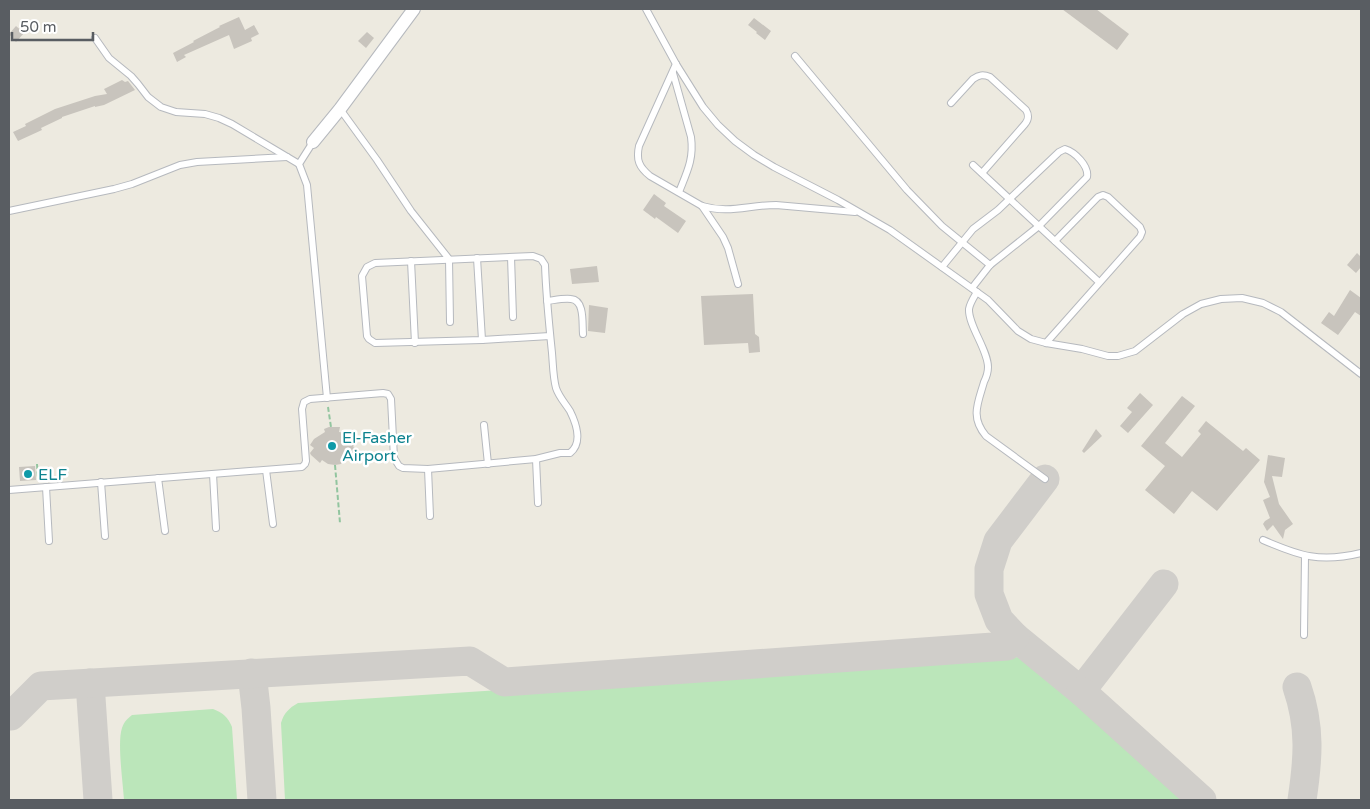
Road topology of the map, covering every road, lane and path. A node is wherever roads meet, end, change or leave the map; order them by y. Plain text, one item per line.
1 (414, 9) edge
2 (646, 9) edge
3 (95, 38) dead end
4 (795, 56) dead end
5 (676, 64) junction
6 (673, 73) junction
7 (951, 103) dead end
8 (340, 109) junction
9 (313, 142) joint
10 (287, 157) junction
11 (299, 164) junction
12 (973, 165) dead end
13 (982, 173) junction
14 (679, 192) junction
15 (1010, 199) junction
16 (702, 206) junction
17 (9, 211) edge
18 (859, 212) junction
19 (1039, 226) junction
20 (1055, 241) junction
21 (962, 242) junction
22 (511, 257) junction
23 (477, 258) junction
24 (449, 259) junction
25 (411, 261) junction
26 (990, 265) junction
27 (942, 267) junction
28 (1099, 282) junction
29 (738, 284) dead end
30 (974, 290) junction
31 (547, 301) junction
32 (513, 317) dead end
33 (450, 322) dead end
34 (583, 334) dead end
35 (550, 336) junction
36 (482, 340) junction
37 (415, 343) junction
38 (1046, 344) junction
39 (1361, 374) edge
40 (327, 398) junction
41 (484, 425) dead end
42 (331, 427) dead end
43 (536, 459) junction
44 (37, 464) dead end
45 (488, 464) junction
46 (335, 465) dead end
47 (428, 468) junction
48 (266, 470) junction
49 (213, 474) junction
50 (158, 478) junction
51 (1045, 479) dead end
52 (101, 482) junction
53 (38, 487) junction
54 (46, 487) junction
55 (9, 490) edge
56 (538, 503) dead end
57 (430, 516) dead end
58 (340, 523) dead end
59 (273, 524) dead end
60 (216, 528) dead end
61 (165, 531) dead end
62 (105, 536) dead end
63 (1263, 540) dead end
64 (49, 541) dead end
65 (1361, 553) edge
66 (1305, 556) junction
67 (1304, 635) dead end

1 - 8 street
2 - 5 lane
3 - 10 lane
4 - 21 lane
5 - 6 lane
5 - 18 lane
6 - 14 lane
6 - 14 lane
7 - 13 lane
8 - 9 street
8 - 24 lane
9 - 11 lane
10 - 11 lane
10 - 17 lane
11 - 40 lane
12 - 13 lane
13 - 15 lane
14 - 16 lane
15 - 19 lane
15 - 19 lane
15 - 21 lane
16 - 18 lane
16 - 29 lane
18 - 27 lane
19 - 20 lane
19 - 26 lane
20 - 28 lane
20 - 28 lane
21 - 26 lane
21 - 27 lane
22 - 23 lane
22 - 31 lane
22 - 32 lane
23 - 24 lane
23 - 36 lane
24 - 25 lane
24 - 33 lane
25 - 37 lane
25 - 37 lane
26 - 30 lane
27 - 30 lane
28 - 38 lane
30 - 38 lane
30 - 51 lane
31 - 34 lane
31 - 35 lane
35 - 36 lane
35 - 43 lane
36 - 37 lane
38 - 39 lane
40 - 42 path
40 - 47 lane
40 - 48 lane
41 - 45 lane
43 - 45 lane
43 - 56 lane
44 - 53 path
45 - 47 lane
46 - 58 path
47 - 57 lane
48 - 49 lane
48 - 59 lane
49 - 50 lane
49 - 60 lane
50 - 52 lane
50 - 61 lane
52 - 54 lane
52 - 62 lane
53 - 54 lane
53 - 55 lane
54 - 64 lane
63 - 66 lane
65 - 66 lane
66 - 67 lane

